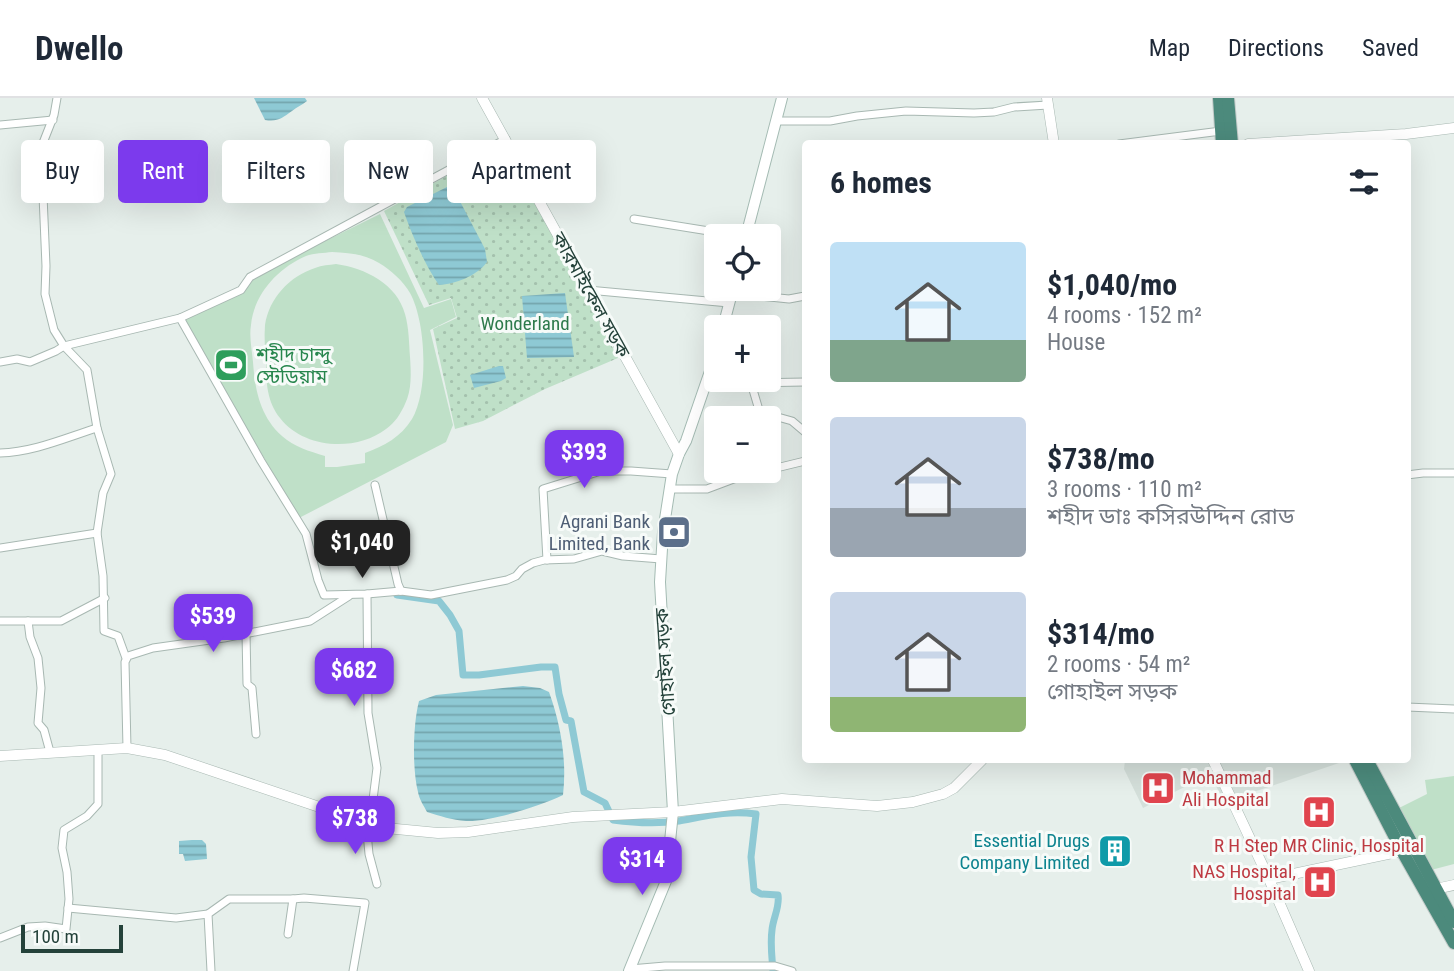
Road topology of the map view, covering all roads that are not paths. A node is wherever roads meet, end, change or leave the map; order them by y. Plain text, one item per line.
1 (57, 98) edge
2 (482, 98) edge
3 (782, 98) edge
4 (1219, 98) edge
5 (1228, 98) edge
6 (1048, 101) edge
7 (53, 120) junction
8 (776, 121) junction
9 (0, 125) edge
10 (1454, 128) edge
11 (1222, 137) edge
12 (506, 139) junction
13 (1387, 139) edge
14 (1053, 140) edge
15 (1178, 140) edge
16 (1232, 140) edge
17 (1359, 140) edge
18 (634, 219) dead end
19 (750, 224) edge
20 (704, 230) edge
21 (588, 290) junction
22 (704, 294) edge
23 (802, 297) edge
24 (781, 298) edge
25 (180, 318) junction
26 (64, 346) junction
27 (0, 362) edge
28 (781, 382) edge
29 (802, 382) edge
30 (704, 389) edge
31 (753, 392) edge
32 (97, 428) junction
33 (802, 429) edge
34 (0, 453) edge
35 (679, 454) junction
36 (802, 462) edge
37 (781, 467) edge
38 (1454, 473) edge
39 (672, 474) junction
40 (1411, 474) edge
41 (722, 483) edge
42 (375, 485) dead end
43 (670, 489) junction
44 (97, 533) junction
45 (0, 548) edge
46 (661, 559) junction
47 (547, 560) junction
48 (401, 591) junction
49 (367, 594) junction
50 (350, 595) junction
51 (105, 598) junction
52 (0, 621) edge
53 (28, 621) junction
54 (246, 634) junction
55 (126, 658) junction
56 (1411, 707) edge
57 (1454, 709) edge
58 (256, 734) dead end
59 (127, 748) junction
60 (98, 750) junction
61 (50, 752) junction
62 (0, 756) edge
63 (979, 763) edge
64 (1214, 763) edge
65 (1357, 763) edge
66 (1368, 763) edge
67 (672, 818) junction
68 (368, 822) junction
69 (1402, 851) junction
70 (1269, 879) junction
71 (377, 884) dead end
72 (1454, 885) edge
73 (1430, 890) junction
74 (293, 899) junction
75 (68, 908) junction
76 (208, 915) junction
77 (1454, 922) edge
78 (288, 934) dead end
79 (0, 938) edge
80 (1454, 943) edge
81 (629, 970) edge
82 (211, 971) edge
83 (354, 971) edge
84 (792, 971) edge
85 (1309, 971) edge

1 - 7 street
2 - 12 street, কারমাইকেল সড়ক
3 - 8 main road
4 - 11 highway
5 - 16 highway
6 - 8 street
6 - 14 street
7 - 9 street
7 - 26 street
8 - 19 main road
10 - 13 street
11 - 15 street
12 - 21 street, কারমাইকেল সড়ক
12 - 25 street
13 - 17 street
18 - 20 street
21 - 22 street
21 - 35 street, কারমাইকেল সড়ক
23 - 24 street
25 - 26 street
25 - 50 street
26 - 27 street
26 - 32 street
28 - 29 street
30 - 35 main road, গোহাইল সড়ক
31 - 33 street
32 - 34 street
32 - 44 street
35 - 39 main road, গোহাইল সড়ক
36 - 37 street
38 - 40 street
39 - 43 main road, গোহাইল সড়ক
39 - 47 street
41 - 43 street
42 - 48 street
43 - 46 main road, গোহাইল সড়ক
44 - 45 street
44 - 51 street
46 - 47 street
46 - 67 main road, গোহাইল সড়ক
47 - 48 street
48 - 49 street
49 - 50 street
49 - 68 street
50 - 54 street
51 - 53 street
51 - 55 street
52 - 53 street
53 - 61 street
54 - 55 street
54 - 58 street
55 - 59 street
56 - 57 street
59 - 60 street
59 - 68 street
60 - 61 street
60 - 75 street
61 - 62 street
63 - 67 street
64 - 70 street
65 - 69 highway
66 - 73 highway
67 - 68 street
67 - 81 main road, গোহাইল সড়ক
68 - 71 street
69 - 70 street
69 - 73 highway
70 - 85 street
72 - 73 street
73 - 77 highway
73 - 80 highway
74 - 76 street
74 - 78 street
74 - 83 street
75 - 76 street
75 - 79 street
76 - 82 street
81 - 84 street

